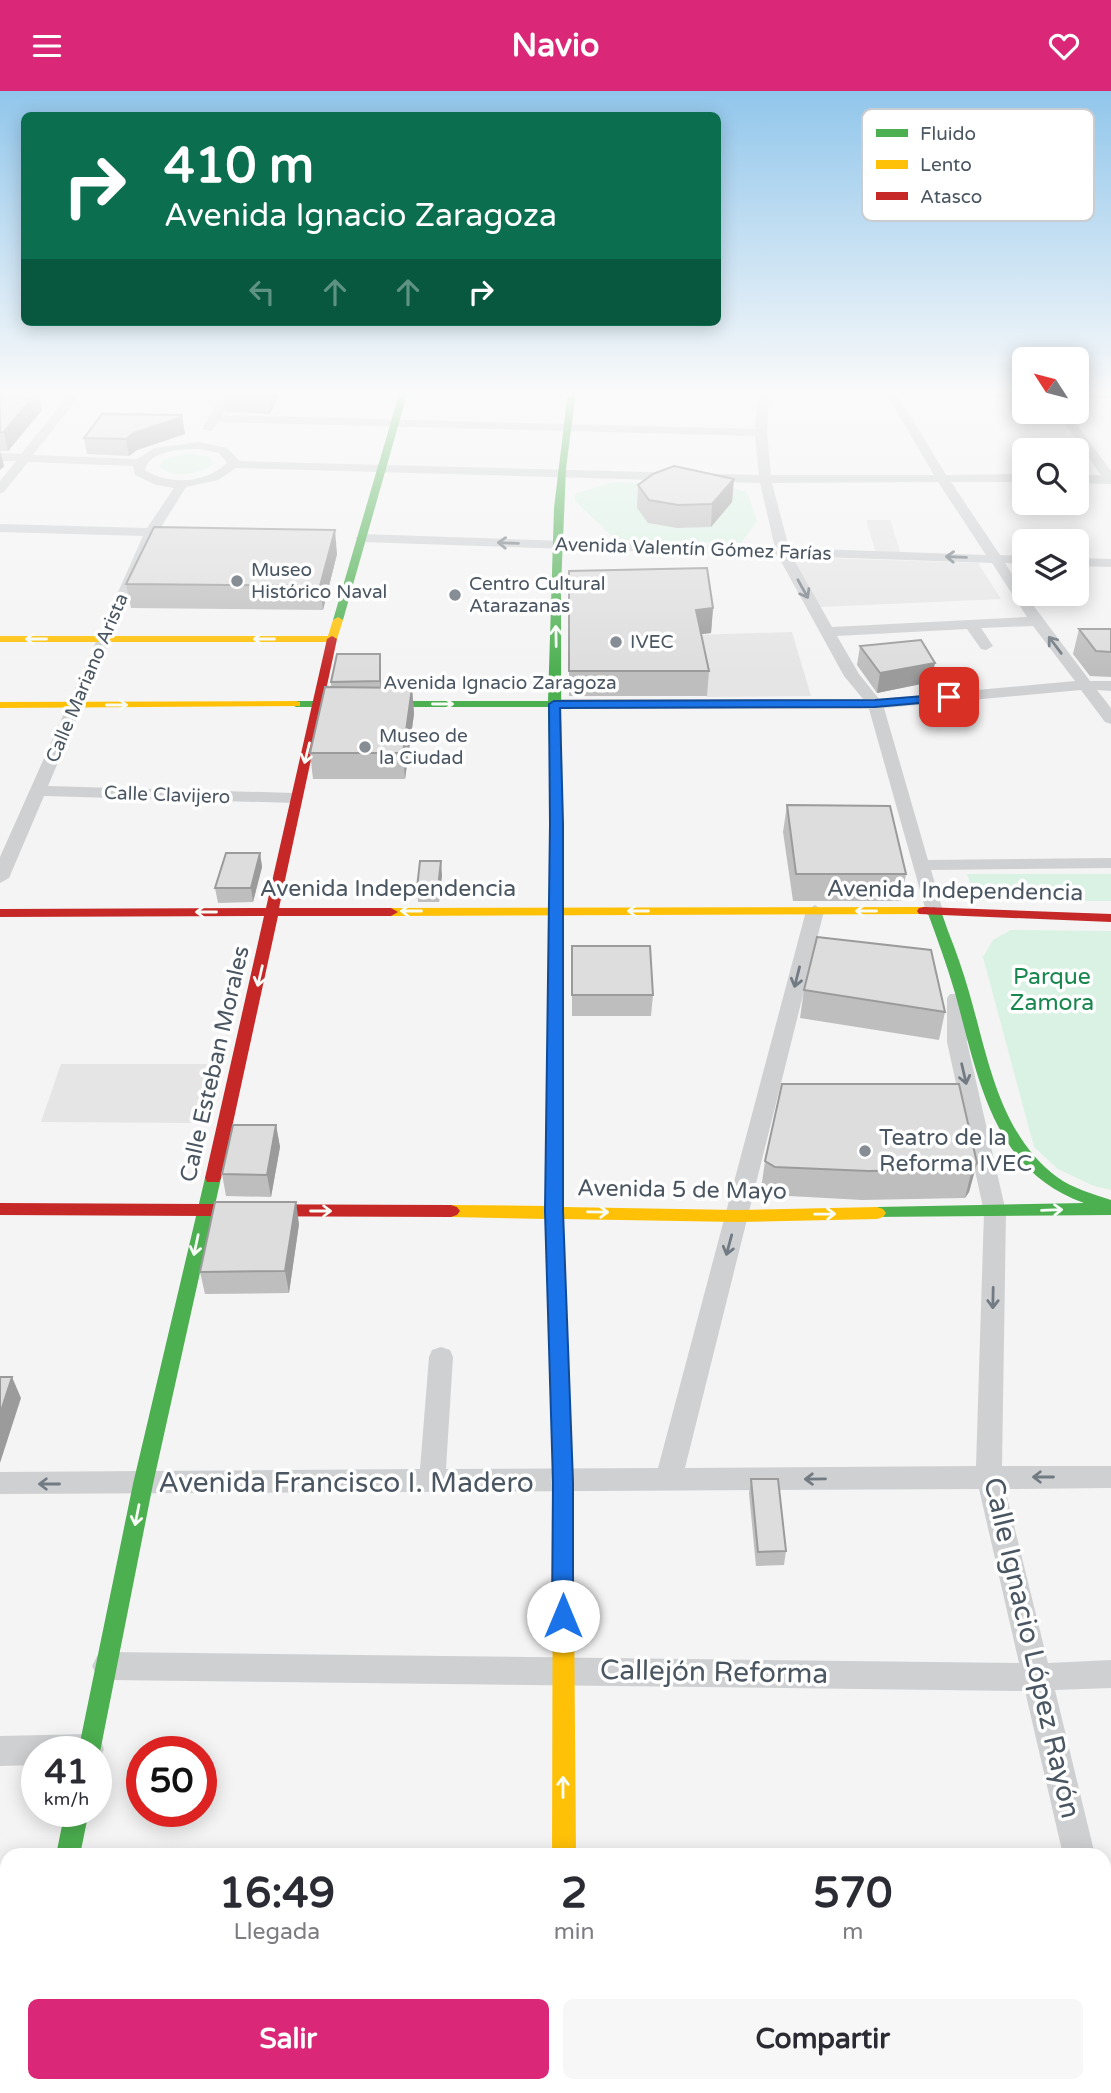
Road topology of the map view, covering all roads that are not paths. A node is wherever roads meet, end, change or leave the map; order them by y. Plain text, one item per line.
1 (182, 484) edge
2 (374, 484) edge
3 (558, 484) edge
4 (766, 484) edge
5 (946, 484) edge
6 (0, 528) edge
7 (151, 532) junction
8 (362, 538) junction
9 (555, 544) junction
10 (783, 552) junction
11 (996, 559) junction
12 (1012, 560) edge
13 (1089, 562) edge
14 (1111, 563) edge
15 (1037, 621) junction
16 (972, 625) junction
17 (826, 632) junction
18 (0, 639) edge
19 (104, 639) junction
20 (332, 639) junction
21 (986, 646) dead end
22 (1084, 685) junction
23 (1111, 686) edge
24 (554, 704) junction
25 (875, 704) junction
26 (0, 705) edge
27 (75, 705) junction
28 (318, 705) junction
29 (1111, 719) edge
30 (39, 792) junction
31 (295, 799) junction
32 (1111, 863) edge
33 (921, 865) junction
34 (0, 879) edge
35 (274, 911) junction
36 (554, 911) junction
37 (814, 911) junction
38 (934, 911) junction
39 (0, 913) edge
40 (1111, 918) edge
41 (957, 982) junction
42 (1111, 1207) edge
43 (0, 1209) edge
44 (204, 1210) junction
45 (554, 1211) junction
46 (995, 1212) junction
47 (737, 1216) junction
48 (441, 1357) dead end
49 (989, 1477) junction
50 (1111, 1477) edge
51 (432, 1481) junction
52 (668, 1481) junction
53 (563, 1482) junction
54 (0, 1483) edge
55 (143, 1484) junction
56 (107, 1666) junction
57 (562, 1670) junction
58 (1111, 1674) edge
59 (1037, 1678) junction
60 (92, 1736) edge
61 (0, 1751) edge
62 (21, 1751) edge
63 (74, 1827) edge
64 (69, 1848) edge
65 (564, 1848) edge
66 (1077, 1848) edge

1 - 7 street, Calle Mariano Arista
2 - 8 main road, Calle Esteban Morales
3 - 9 main road
4 - 10 street, Calle Ignacio López Rayón
5 - 11 street
6 - 7 street
7 - 19 street, Calle Mariano Arista
9 -> 8 street, Avenida Valentín Gómez Farías
8 - 20 main road, Calle Esteban Morales
9 - 10 street, Avenida Valentín Gómez Farías
24 -> 9 main road
11 -> 10 street, Avenida Valentín Gómez Farías
10 -> 17 street, Calle Ignacio López Rayón
11 - 12 street, Avenida Valentín Gómez Farías
11 - 15 street
13 - 14 street
15 - 16 street
22 -> 15 street
16 - 17 street
16 - 21 street
17 - 25 street, Calle Ignacio López Rayón
19 -> 18 main road
20 -> 19 main road
19 - 27 street, Calle Mariano Arista
20 - 28 main road, Calle Esteban Morales
22 - 23 street, Avenida Ignacio Zaragoza
22 - 25 street, Avenida Ignacio Zaragoza
22 - 29 street
24 - 25 street, Avenida Ignacio Zaragoza
28 -> 24 main road, Avenida Ignacio Zaragoza
24 - 36 main road
25 - 33 street, Calle Ignacio López Rayón
26 - 27 main road, Avenida Ignacio Zaragoza
27 -> 28 main road, Avenida Ignacio Zaragoza
27 - 30 street, Calle Mariano Arista
28 -> 31 main road, Calle Esteban Morales
30 - 31 street, Calle Clavijero
30 - 34 street, Calle Mariano Arista
31 - 35 main road, Calle Esteban Morales
32 - 33 street
33 - 38 street, Calle Ignacio López Rayón
36 -> 35 main road, Avenida Independencia
35 -> 39 main road, Avenida Independencia
35 -> 44 main road, Calle Esteban Morales
37 -> 36 main road, Avenida Independencia
36 - 45 main road
38 -> 37 main road, Avenida Independencia
37 -> 47 street
38 - 40 main road, Avenida Independencia
38 - 41 main road, Calle Ignacio López Rayón
41 - 42 main road, Calle Ignacio López Rayón
41 -> 46 street, Calle Ignacio López Rayón
46 -> 42 main road, Avenida 5 de Mayo
43 - 44 main road, Avenida 5 de Mayo
44 -> 45 main road, Avenida 5 de Mayo
44 -> 55 main road, Calle Esteban Morales
45 -> 47 main road, Avenida 5 de Mayo
45 - 53 main road
47 -> 46 main road, Avenida 5 de Mayo
46 -> 49 street, Calle Ignacio López Rayón
47 -> 52 street
48 - 51 street
50 -> 49 street, Avenida Francisco I. Madero
49 -> 52 street, Avenida Francisco I. Madero
49 - 59 street, Calle Ignacio López Rayón
51 - 53 street, Avenida Francisco I. Madero
51 - 55 street, Avenida Francisco I. Madero
52 - 53 street, Avenida Francisco I. Madero
53 - 57 main road
55 -> 54 street, Avenida Francisco I. Madero
55 -> 56 main road, Calle Esteban Morales
56 - 57 street, Callejón Reforma
56 - 60 main road, Calle Esteban Morales
57 - 59 street, Callejón Reforma
65 -> 57 main road
58 - 59 street, Callejón Reforma
59 - 66 street, Calle Ignacio López Rayón
61 - 62 street
63 - 64 main road

